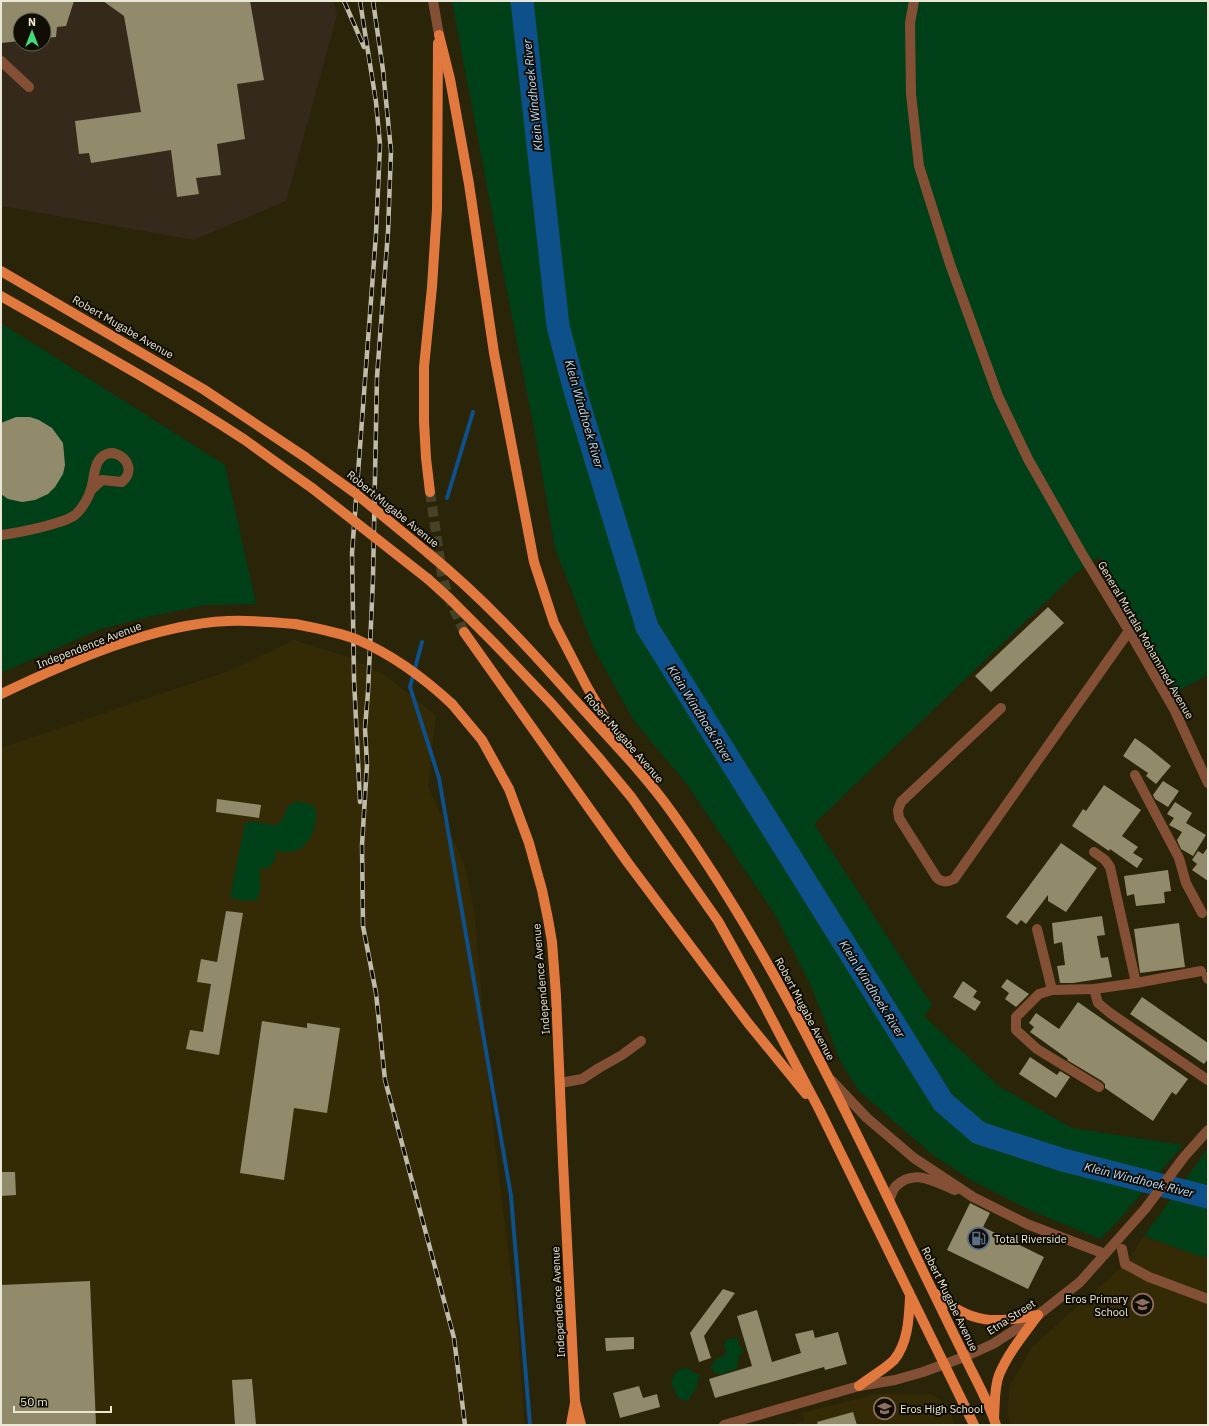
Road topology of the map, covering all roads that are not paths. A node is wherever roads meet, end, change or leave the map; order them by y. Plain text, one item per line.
1 (433, 1) edge
2 (914, 1) edge
3 (439, 35) junction
4 (1, 61) edge
5 (29, 87) dead end
6 (1, 271) edge
7 (1, 296) edge
8 (91, 490) dead end
9 (430, 492) tunnel mouth
10 (1, 535) edge
11 (1129, 631) junction
12 (464, 632) tunnel mouth
13 (1, 694) edge
14 (1001, 708) dead end
15 (627, 757) junction
16 (1135, 775) dead end
17 (1208, 783) edge
18 (1094, 852) dead end
19 (1202, 913) dead end
20 (1038, 929) dead end
21 (1205, 976) edge
22 (1136, 983) junction
23 (1094, 989) junction
24 (1052, 990) junction
25 (641, 1041) dead end
26 (826, 1074) junction
27 (1208, 1080) edge
28 (560, 1083) junction
29 (1099, 1087) dead end
30 (820, 1111) junction
31 (1208, 1130) edge
32 (973, 1197) junction
33 (889, 1200) junction
34 (1122, 1249) dead end
35 (1105, 1254) junction
36 (929, 1284) junction
37 (910, 1297) junction
38 (1208, 1299) edge
39 (1038, 1315) junction
40 (964, 1357) junction
41 (945, 1365) junction
42 (859, 1386) junction
43 (575, 1401) junction
44 (995, 1422) edge
45 (571, 1425) edge
46 (581, 1425) edge
47 (724, 1425) edge
48 (974, 1425) edge

1 - 3 street
2 - 11 street, General Murtala Mohammed Avenue
3 - 9 main road
3 - 15 main road
4 - 5 street
6 - 15 main road, Robert Mugabe Avenue, bridge
7 - 30 main road, bridge
8 - 10 street
11 - 14 street
11 - 17 street, General Murtala Mohammed Avenue
12 - 30 main road
13 - 28 main road, Independence Avenue, bridge
15 - 26 main road, Robert Mugabe Avenue
16 - 19 street
18 - 22 street
20 - 24 street
21 - 22 street
22 - 23 street
23 - 24 street
23 - 27 street
24 - 29 street
25 - 28 street
26 - 32 street
26 - 33 main road, Robert Mugabe Avenue
28 - 43 main road, Independence Avenue
30 - 37 main road
31 - 35 street, Etna Street
32 - 33 street
32 - 35 street
33 - 36 main road, Robert Mugabe Avenue
34 - 38 street
35 - 39 street, Etna Street
36 - 39 main road
36 - 40 main road, Robert Mugabe Avenue
37 - 41 main road
37 - 42 main road
39 - 40 street, Etna Street
39 - 44 main road
40 - 41 street, Etna Street
40 - 44 main road, Robert Mugabe Avenue
41 - 42 street, Etna Street
41 - 48 main road
42 - 47 street, Etna Street
43 - 45 main road, Independence Avenue
43 - 46 main road, Independence Avenue

